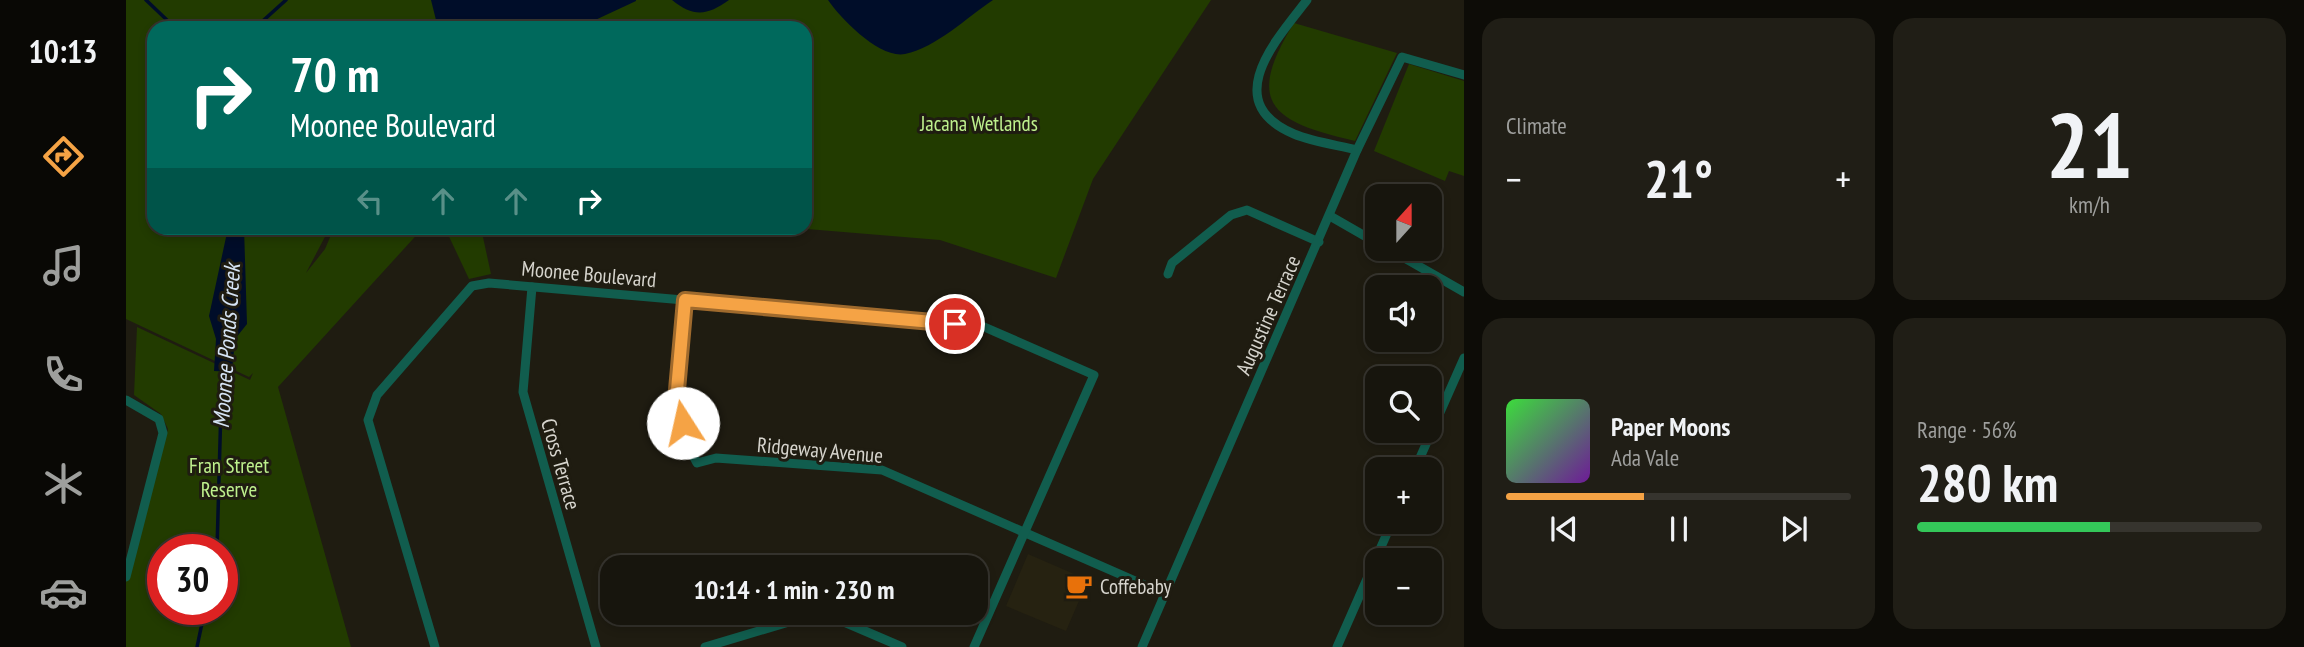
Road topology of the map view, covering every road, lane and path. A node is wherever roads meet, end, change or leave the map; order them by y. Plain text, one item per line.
1 (1307, 0) edge
2 (1464, 75) edge
3 (1357, 150) junction
4 (1331, 216) junction
5 (1365, 236) edge
6 (1319, 242) junction
7 (1410, 261) edge
8 (1168, 274) dead end
9 (532, 287) junction
10 (1464, 292) edge
11 (685, 300) junction
12 (1464, 358) edge
13 (126, 400) edge
14 (1420, 457) edge
15 (1023, 532) junction
16 (1387, 534) edge
17 (126, 577) edge
18 (1165, 594) junction
19 (435, 647) edge
20 (596, 647) edge
21 (705, 647) edge
22 (902, 647) edge
23 (974, 647) edge
24 (1142, 647) edge
25 (1337, 647) edge

1 - 3 street
2 - 3 street, Augustine Terrace
3 - 4 street, Augustine Terrace
4 - 5 street
4 - 6 street, Augustine Terrace
6 - 8 street
6 - 18 street, Augustine Terrace
7 - 10 street
9 - 11 street, Moonee Boulevard
9 - 19 street, Moonee Boulevard
9 - 20 street, Cross Terrace
11 - 15 street, Ridgeway Avenue
11 - 15 street, Moonee Boulevard
12 - 14 street
13 - 17 street
15 - 18 street, Ridgeway Avenue
15 - 23 street
16 - 25 street
18 - 24 street, Augustine Terrace
21 - 22 street

